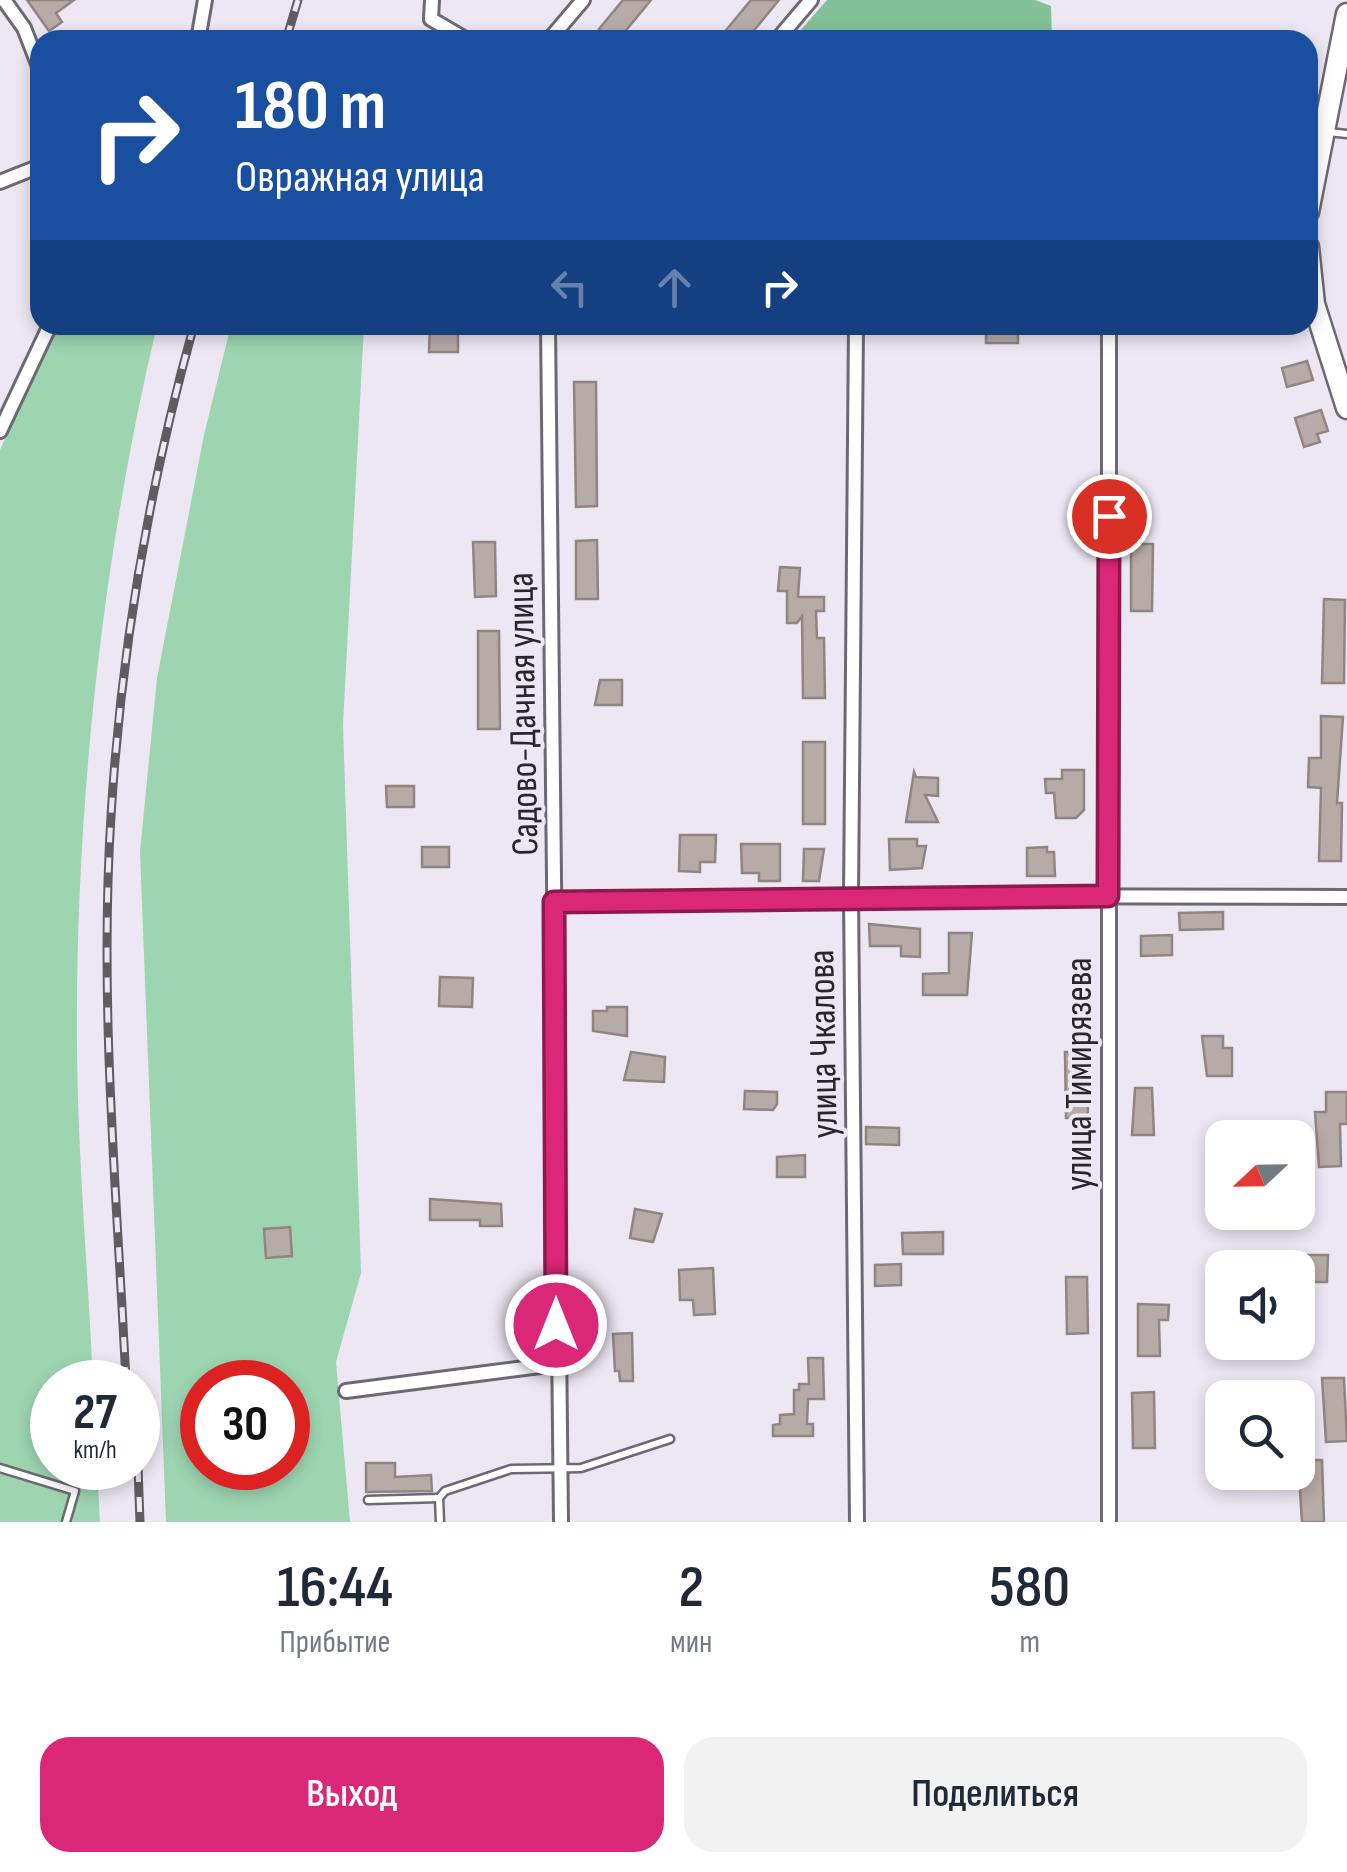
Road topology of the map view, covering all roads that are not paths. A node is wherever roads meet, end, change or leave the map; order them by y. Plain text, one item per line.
1 (4, 0) edge
2 (205, 0) edge
3 (432, 0) edge
4 (582, 0) edge
5 (811, 0) edge
6 (1347, 14) edge
7 (200, 30) edge
8 (450, 30) edge
9 (557, 30) edge
10 (786, 30) edge
11 (30, 44) edge
12 (1325, 131) junction
13 (1347, 134) edge
14 (1318, 164) edge
15 (30, 170) edge
16 (0, 182) edge
17 (1318, 315) edge
18 (45, 335) edge
19 (548, 335) edge
20 (856, 335) edge
21 (1109, 335) edge
22 (1343, 381) edge
23 (1347, 408) edge
24 (0, 432) edge
25 (851, 896) junction
26 (1108, 896) junction
27 (1347, 898) edge
28 (554, 902) junction
29 (556, 1364) junction
30 (346, 1391) dead end
31 (670, 1439) dead end
32 (0, 1468) edge
33 (560, 1468) junction
34 (439, 1498) junction
35 (368, 1500) dead end
36 (66, 1522) edge
37 (440, 1522) edge
38 (561, 1522) edge
39 (856, 1522) edge
40 (1109, 1522) edge

1 - 11 street
2 - 7 street
3 - 8 street
4 - 9 street
5 - 10 street
6 - 12 main road
12 - 13 lane
12 - 14 main road
15 - 16 street
17 - 22 main road
18 - 24 street
19 - 28 street, Садово-Дачная улица
20 - 25 street, улица Чкалова
21 - 26 street, улица Тимирязева
22 - 23 main road
25 - 26 street
25 - 28 street
25 - 39 street, улица Чкалова
26 - 27 street
26 - 40 street, улица Тимирязева
28 - 29 street, Садово-Дачная улица
29 - 30 street
29 - 33 street, Садово-Дачная улица
31 - 33 lane
32 - 36 lane
33 - 34 lane
33 - 38 street, Садово-Дачная улица
34 - 35 lane
34 - 37 lane

